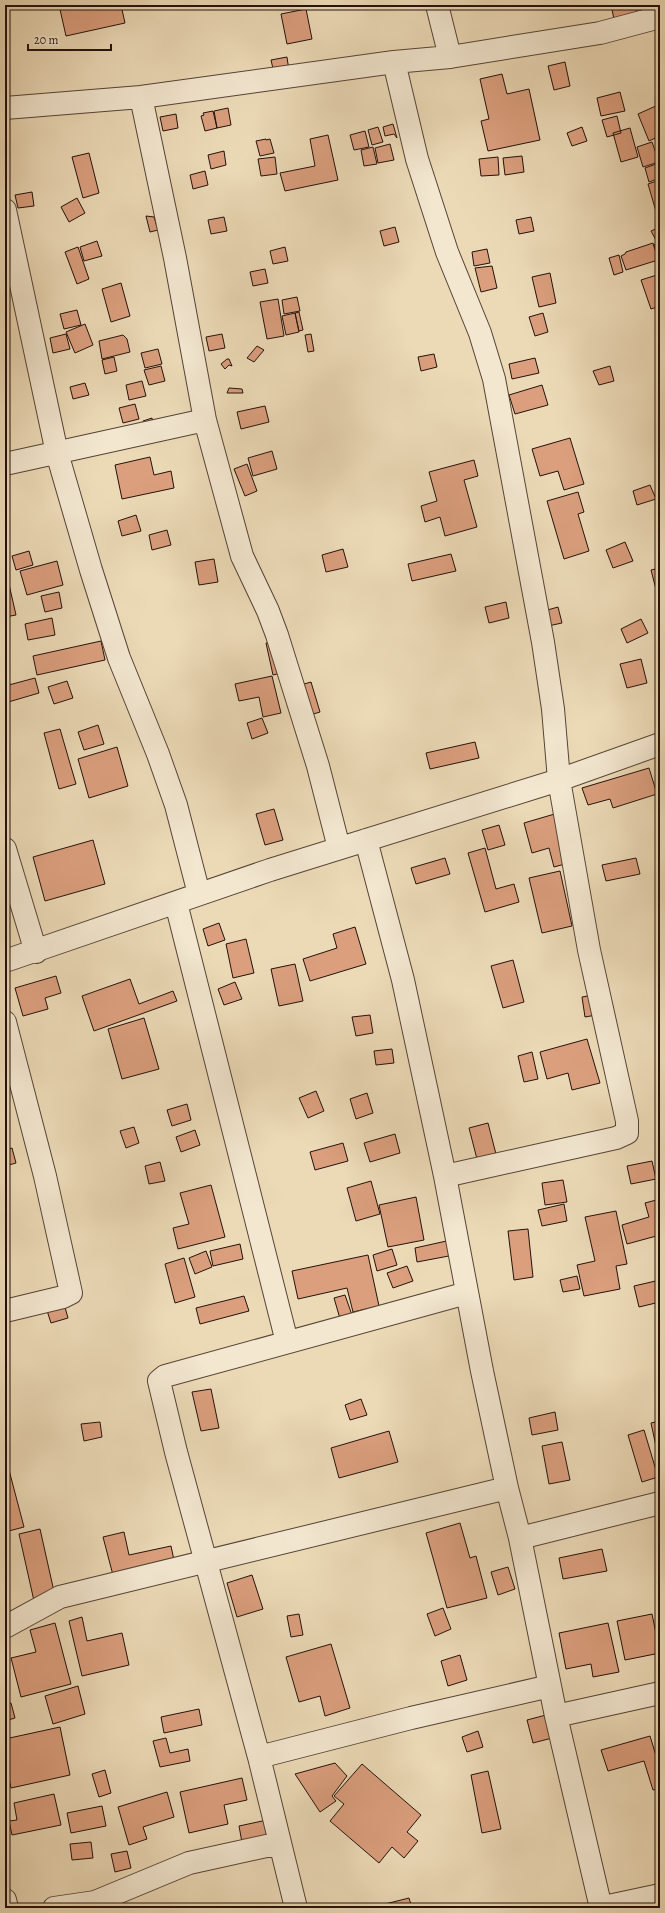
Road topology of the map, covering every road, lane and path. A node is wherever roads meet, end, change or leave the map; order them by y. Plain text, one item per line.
1 (437, 5) edge
2 (660, 18) edge
3 (450, 56) junction
4 (394, 62) junction
5 (141, 97) junction
6 (5, 108) edge
7 (5, 210) edge
8 (205, 420) junction
9 (57, 453) junction
10 (5, 464) edge
11 (660, 744) edge
12 (559, 780) junction
13 (366, 840) junction
14 (340, 848) junction
15 (5, 849) edge
16 (199, 894) junction
17 (176, 903) junction
18 (36, 952) junction
19 (5, 961) edge
20 (5, 1022) edge
21 (445, 1176) junction
22 (467, 1293) junction
23 (5, 1311) edge
24 (287, 1342) junction
25 (507, 1488) junction
26 (660, 1503) edge
27 (520, 1538) junction
28 (205, 1562) junction
29 (5, 1627) edge
30 (550, 1686) junction
31 (660, 1693) edge
32 (556, 1716) junction
33 (259, 1757) junction
34 (280, 1843) junction
35 (660, 1895) edge
36 (5, 1900) edge
37 (7, 1908) edge
38 (54, 1908) edge
39 (296, 1908) edge
40 (600, 1908) edge

1 - 3 street
2 - 3 street
3 - 4 street
4 - 5 street
4 - 12 street
5 - 6 street
5 - 8 street
7 - 9 street
8 - 9 street
8 - 14 street
9 - 10 street
9 - 16 street
11 - 12 street
12 - 13 street
12 - 21 street
13 - 14 street
13 - 21 street
14 - 16 street
15 - 18 street
16 - 17 street
17 - 18 street
17 - 24 street
18 - 19 street
20 - 23 street
21 - 22 street
22 - 24 street
22 - 25 street
24 - 28 street
25 - 27 street
25 - 28 street
26 - 27 street
27 - 30 street
28 - 29 street
28 - 33 street
30 - 32 street
30 - 33 street
31 - 32 street
32 - 40 street
33 - 34 street
34 - 38 street
34 - 39 street
35 - 40 street
36 - 37 street

